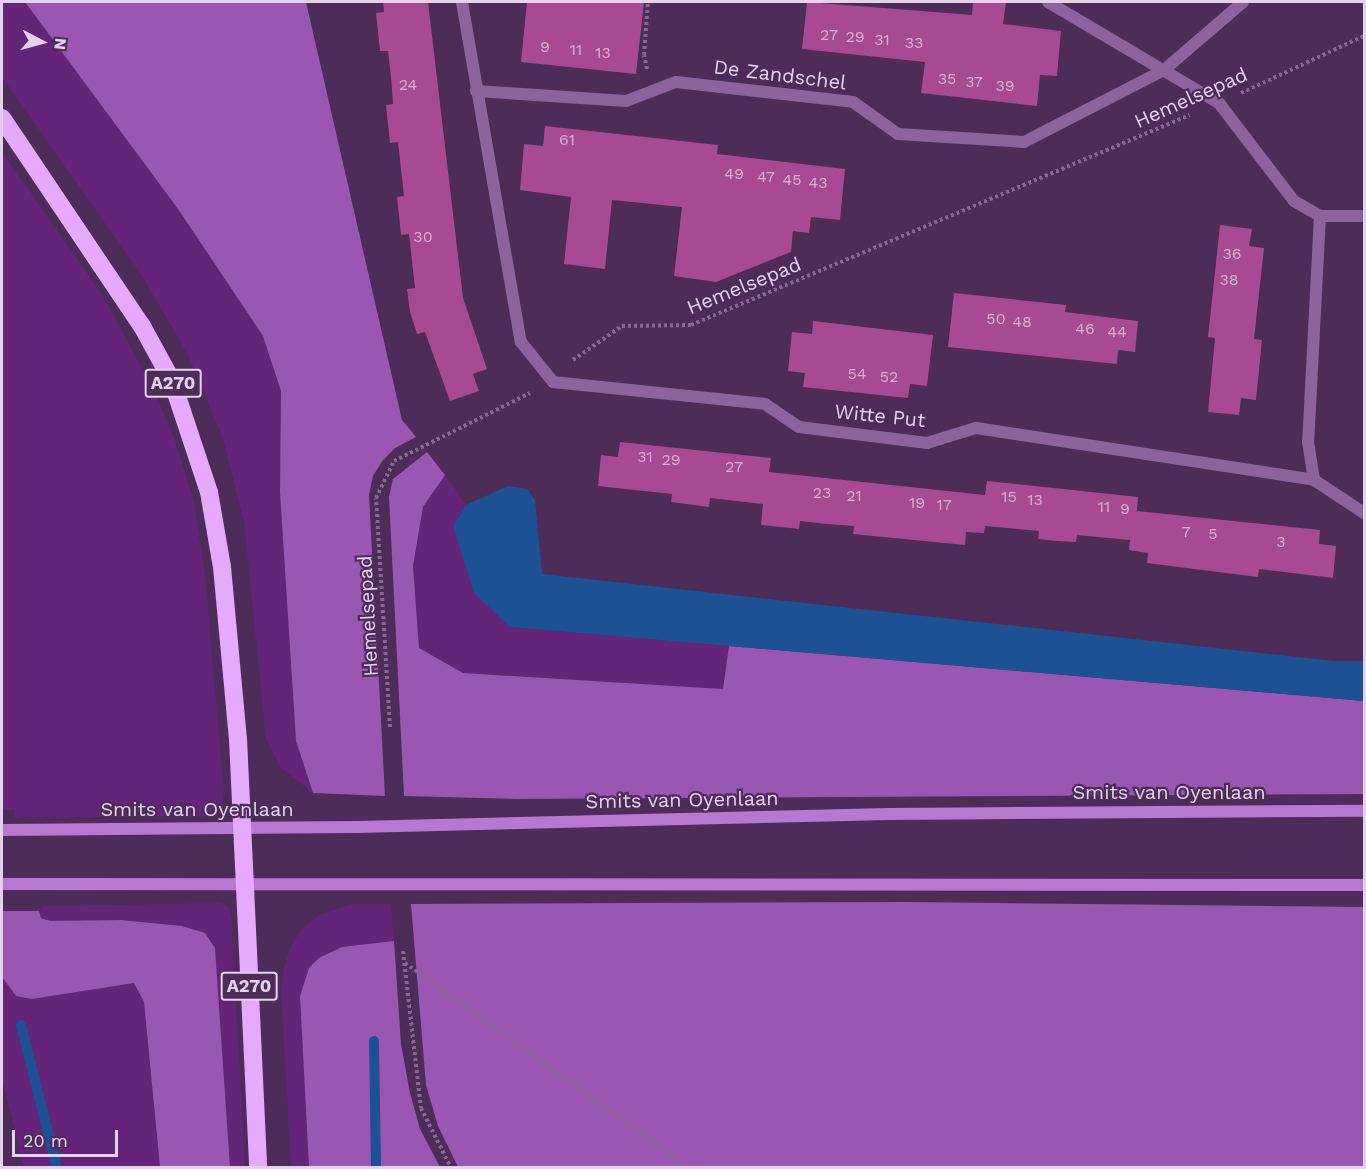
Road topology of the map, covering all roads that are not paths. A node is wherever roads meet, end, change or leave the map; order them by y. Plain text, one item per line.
1 (462, 2) edge
2 (1048, 2) edge
3 (1243, 2) edge
4 (1164, 70) junction
5 (476, 91) junction
6 (2, 118) edge
7 (1320, 216) junction
8 (1365, 216) edge
9 (1314, 480) junction
10 (1365, 513) edge
11 (1365, 811) edge
12 (242, 829) junction
13 (2, 830) edge
14 (6, 884) edge
15 (243, 885) junction
16 (1365, 885) edge
17 (258, 1167) edge

1 - 5 street
2 - 4 street
3 - 4 street, De Zandschel
4 - 5 street, De Zandschel
4 - 7 street
5 - 9 street, Witte Put
6 - 12 highway, A270
7 - 8 street
7 - 9 street
9 - 10 street, Witte Put
11 - 12 main road, Smits van Oyenlaan
12 - 13 main road, Smits van Oyenlaan
12 - 15 highway, A270
14 - 15 main road
15 - 16 main road
15 - 17 highway, A270

